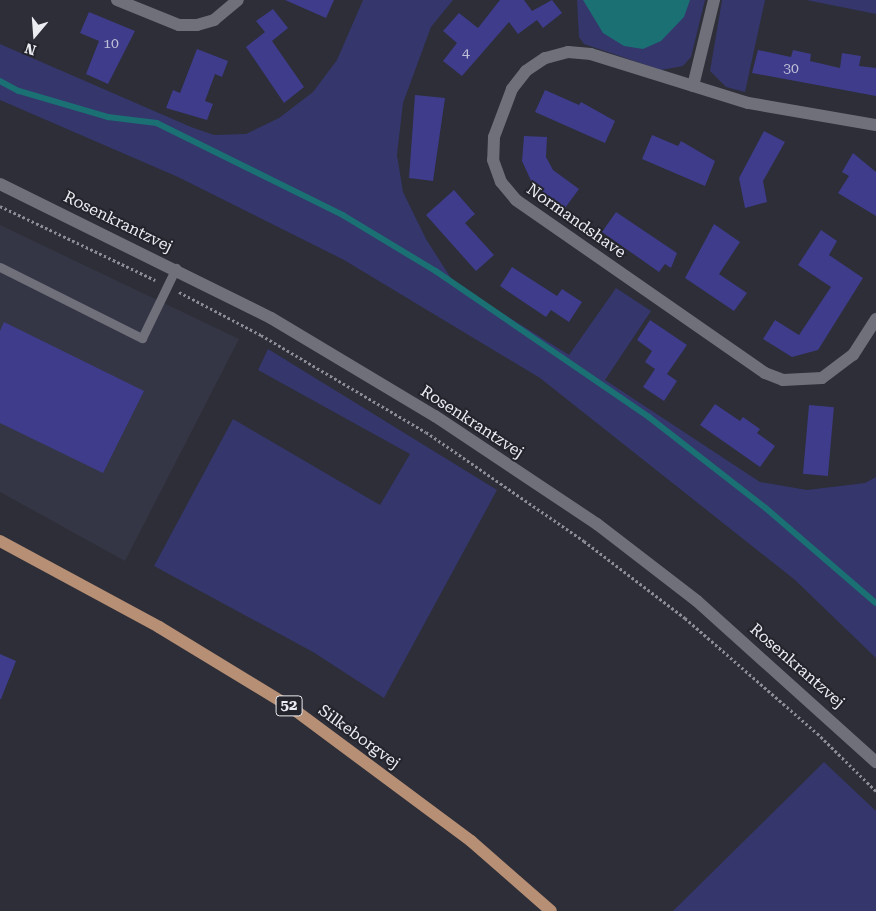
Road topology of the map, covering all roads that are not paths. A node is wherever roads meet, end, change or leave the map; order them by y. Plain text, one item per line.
1 (117, 0) edge
2 (238, 0) edge
3 (714, 0) edge
4 (693, 86) junction
5 (876, 125) edge
6 (0, 184) edge
7 (0, 267) edge
8 (176, 268) junction
9 (876, 319) edge
10 (0, 541) edge
11 (876, 762) edge
12 (551, 911) edge

1 - 2 street
3 - 4 street
4 - 5 street, Normandshave
4 - 9 street, Normandshave
6 - 8 street, Rosenkrantzvej
7 - 8 lane
8 - 11 street, Rosenkrantzvej
10 - 12 main road, Silkeborgvej / 52

